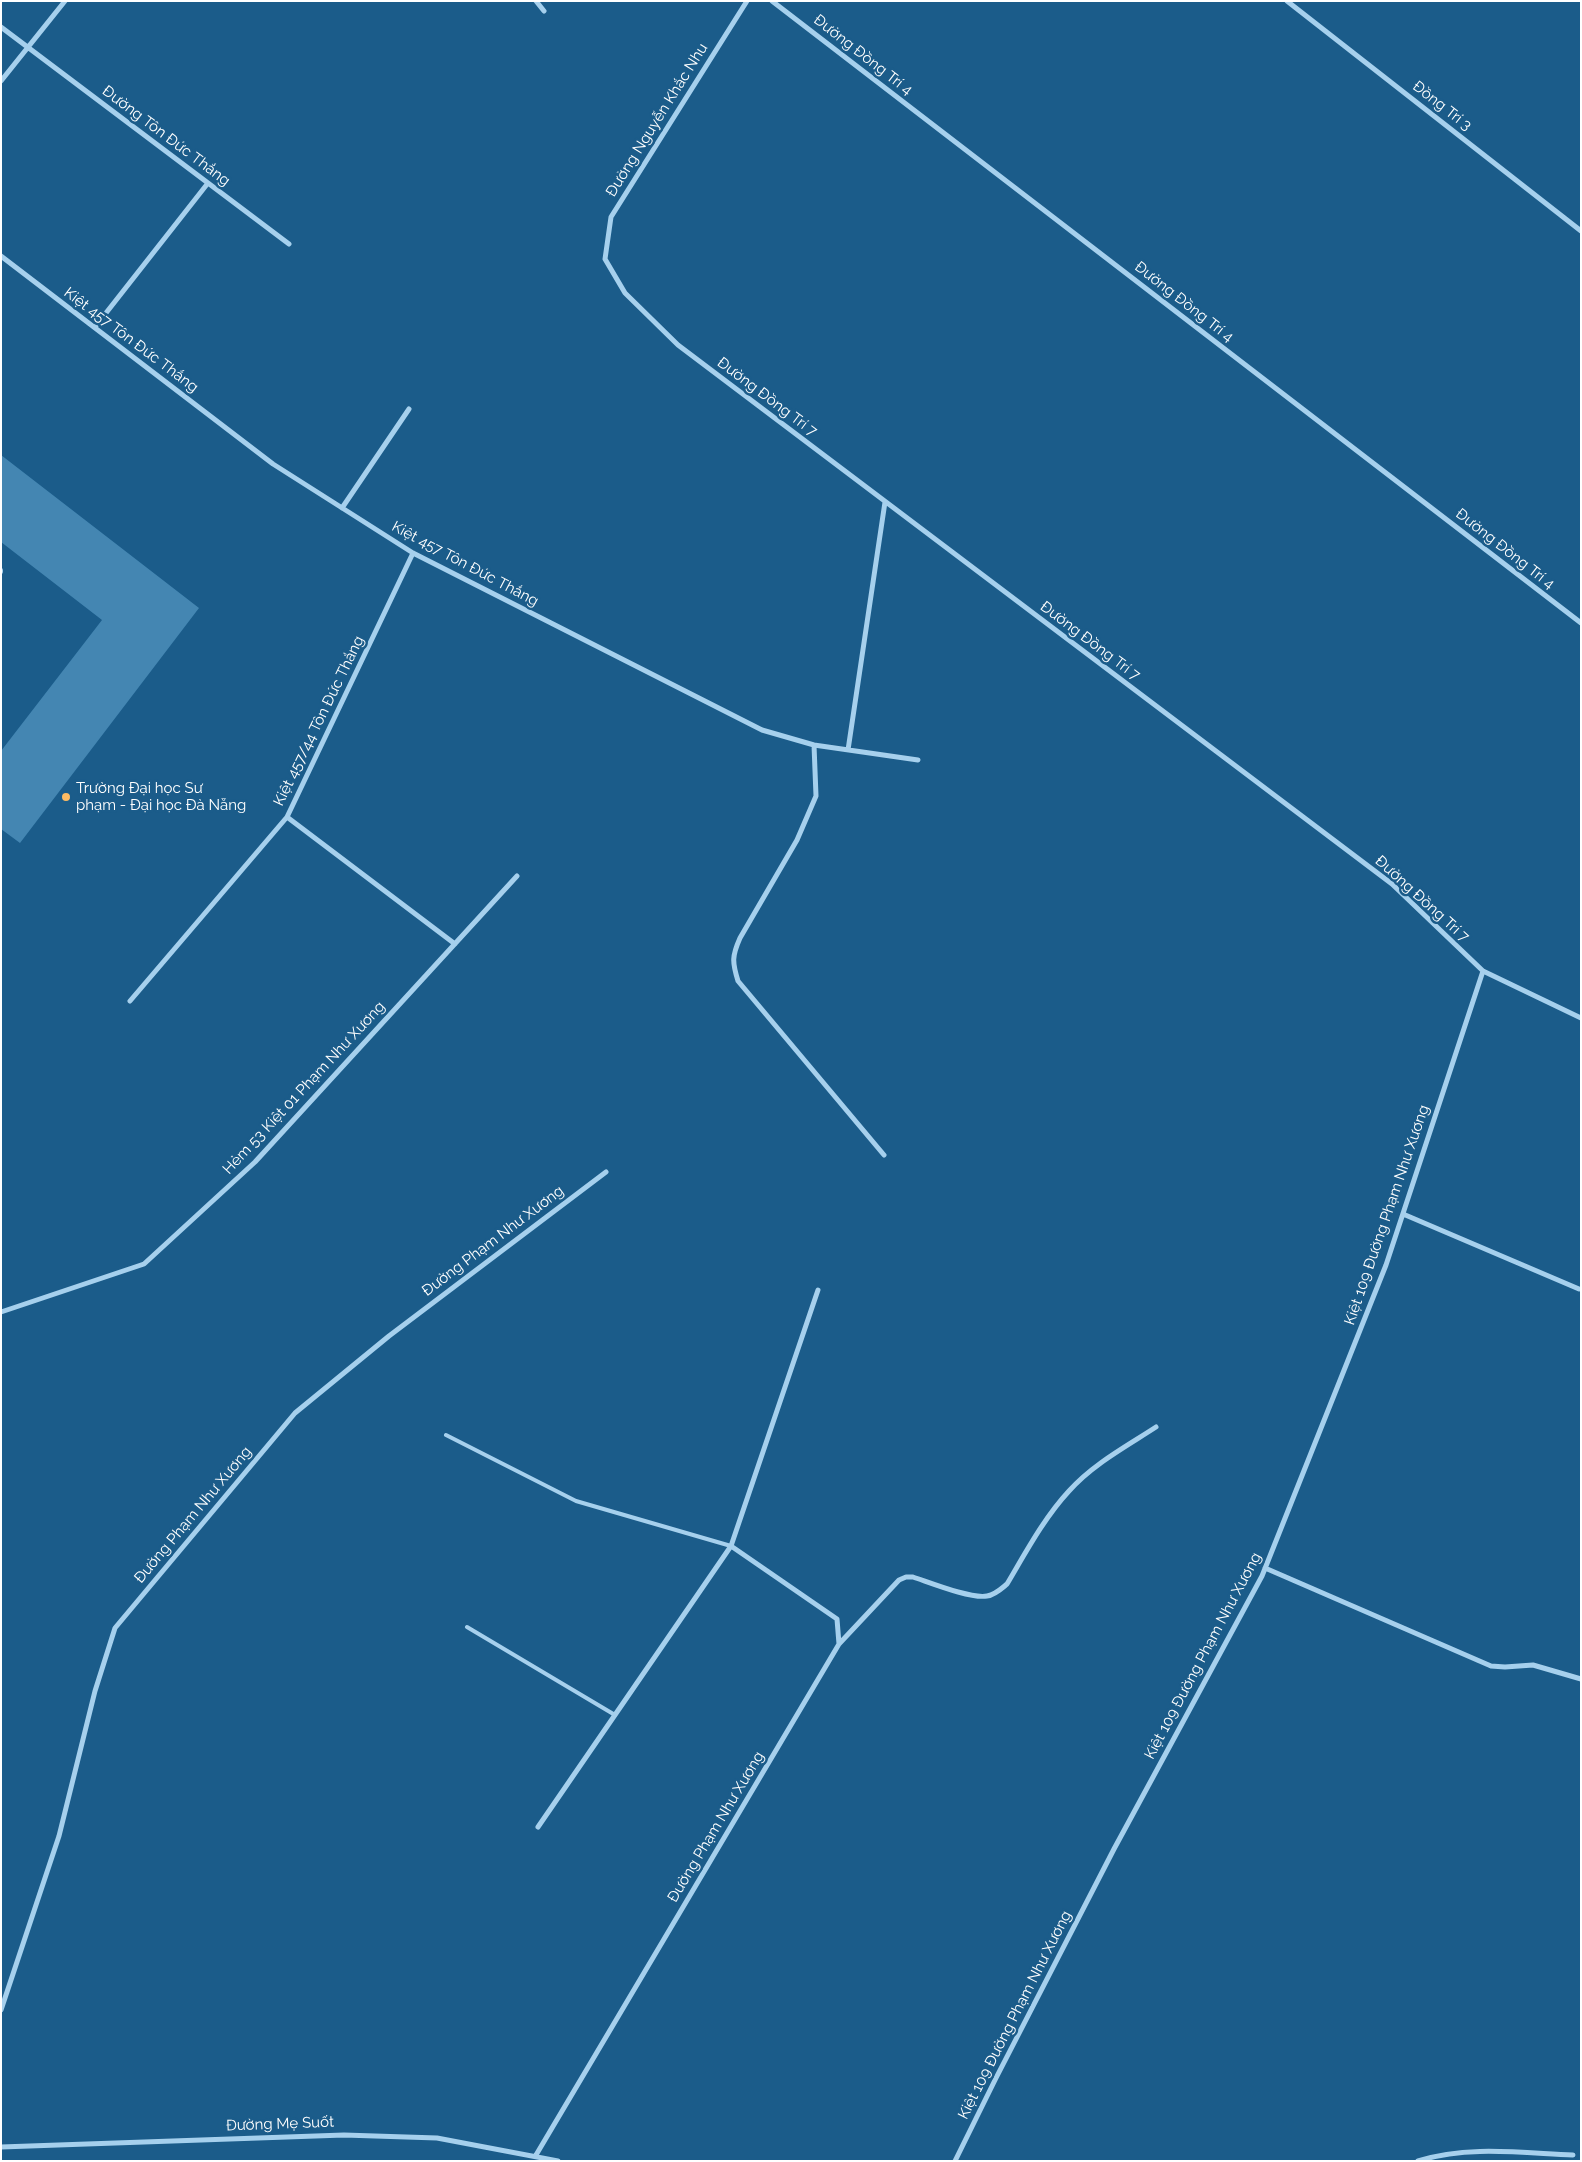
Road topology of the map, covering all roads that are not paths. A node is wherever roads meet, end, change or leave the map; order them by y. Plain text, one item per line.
1 (65, 1) edge
2 (536, 1) edge
3 (747, 1) edge
4 (772, 1) edge
5 (1287, 1) edge
6 (544, 10) dead end
7 (1, 27) edge
8 (29, 47) junction
9 (1, 82) edge
10 (208, 183) junction
11 (1581, 231) edge
12 (289, 244) dead end
13 (1, 256) edge
14 (605, 258) joint
15 (95, 328) junction
16 (409, 408) dead end
17 (885, 502) junction
18 (342, 508) junction
19 (413, 554) junction
20 (1581, 623) edge
21 (814, 745) junction
22 (848, 750) junction
23 (918, 760) dead end
24 (287, 817) junction
25 (517, 876) dead end
26 (455, 944) junction
27 (1483, 971) junction
28 (130, 1001) dead end
29 (1581, 1018) edge
30 (884, 1155) dead end
31 (606, 1172) dead end
32 (1403, 1214) junction
33 (1579, 1289) dead end
34 (818, 1290) dead end
35 (1, 1312) edge
36 (1156, 1427) dead end
37 (446, 1435) dead end
38 (731, 1546) junction
39 (1265, 1568) junction
40 (467, 1627) dead end
41 (838, 1644) junction
42 (1581, 1679) edge
43 (615, 1715) junction
44 (538, 1827) dead end
45 (1, 2010) edge
46 (1, 2147) edge
47 (536, 2155) junction
48 (1573, 2155) dead end
49 (558, 2161) edge
50 (955, 2161) edge
51 (1418, 2161) edge

1 - 8 street
2 - 6 street
3 - 14 street, Đường Nguyễn Khắc Nhu
4 - 20 street, Đường Đồng Trí 4
5 - 11 street, Đồng Trí 3
7 - 8 street, Đường Tôn Đức Thắng
8 - 9 street
8 - 10 street, Đường Tôn Đức Thắng
10 - 12 street, Đường Tôn Đức Thắng
10 - 15 street
13 - 15 street, Kiệt 457 Tôn Đức Thắng
14 - 17 street, Đường Đồng Trí 7
15 - 18 street, Kiệt 457 Tôn Đức Thắng
16 - 18 street
17 - 22 street
17 - 27 street, Đường Đồng Trí 7
18 - 19 street, Kiệt 457 Tôn Đức Thắng
19 - 21 street, Kiệt 457 Tôn Đức Thắng
19 - 24 street, Kiệt 457/44 Tôn Đức Thắng
21 - 22 street, Kiệt 457 Tôn Đức Thắng
21 - 30 street
22 - 23 street, Kiệt 457 Tôn Đức Thắng
24 - 26 street
24 - 28 street, Kiệt 457/44 Tôn Đức Thắng
25 - 26 street, Hẻm 53 Kiệt 01 Phạm Như Xương
26 - 35 street, Hẻm 53 Kiệt 01 Phạm Như Xương
27 - 29 street, Đường Đồng Trí 7
27 - 32 street, Kiệt 109 Đường Phạm Như Xương
31 - 45 street, Đường Phạm Như Xương
32 - 33 street
32 - 39 street, Kiệt 109 Đường Phạm Như Xương
34 - 38 street
36 - 41 street, Đường Phạm Như Xương
37 - 38 lane
38 - 41 street
38 - 43 street
39 - 42 street
39 - 50 street, Kiệt 109 Đường Phạm Như Xương
40 - 43 lane
41 - 47 street, Đường Phạm Như Xương
43 - 44 street
46 - 47 street, Đường Mẹ Suốt
47 - 49 street, Đường Mẹ Suốt
48 - 51 street

